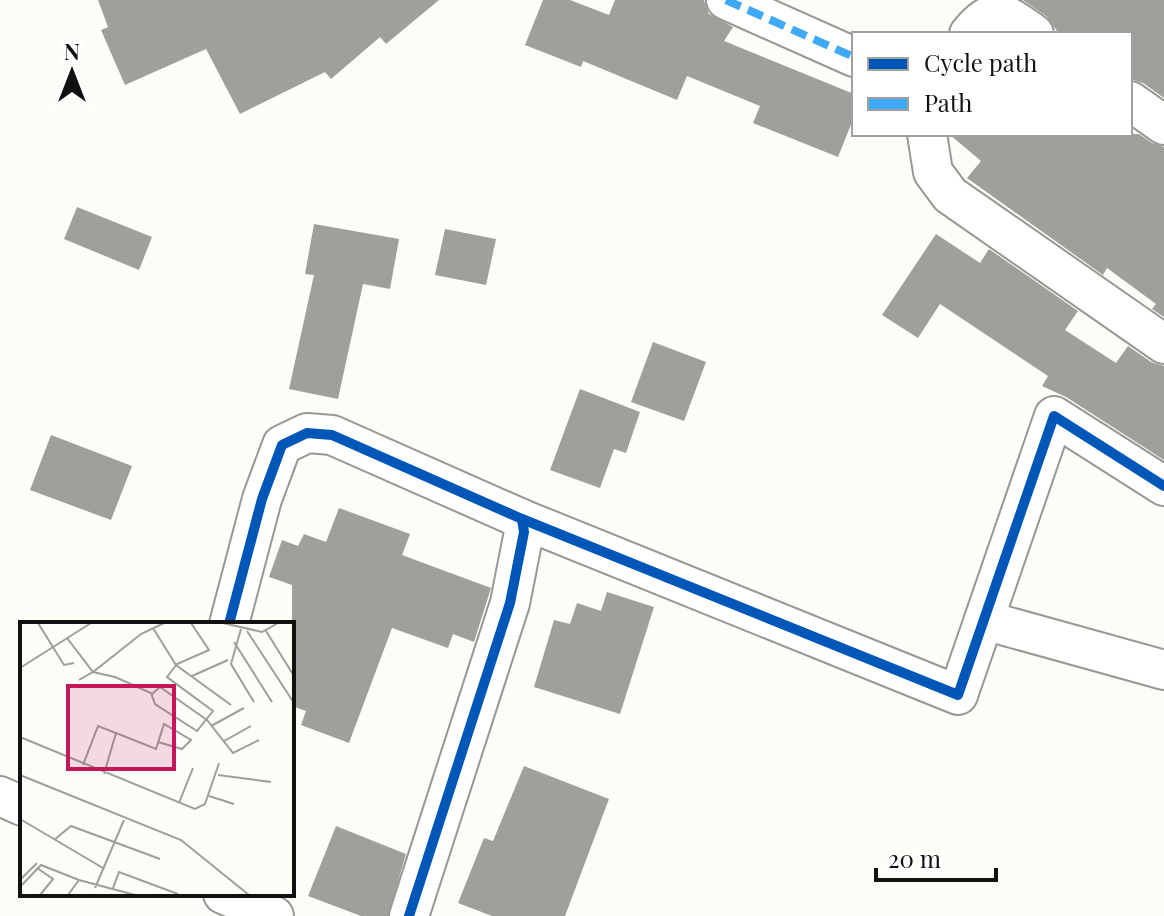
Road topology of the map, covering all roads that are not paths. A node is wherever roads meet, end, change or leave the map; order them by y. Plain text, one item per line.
1 (726, 0) edge
2 (989, 16) edge
3 (1031, 32) edge
4 (852, 56) edge
5 (1132, 102) edge
6 (1164, 125) edge
7 (927, 136) edge
8 (1164, 344) edge
9 (1164, 486) edge
10 (522, 519) junction
11 (984, 620) junction
12 (230, 622) edge
13 (1164, 670) edge
14 (0, 796) edge
15 (20, 805) edge
16 (228, 896) edge
17 (274, 916) edge
18 (409, 916) edge

1 - 4 street
2 - 3 street
5 - 6 street
7 - 8 street
9 - 11 street
10 - 11 street
10 - 12 street
10 - 18 street
11 - 13 street
14 - 15 street
16 - 17 street

